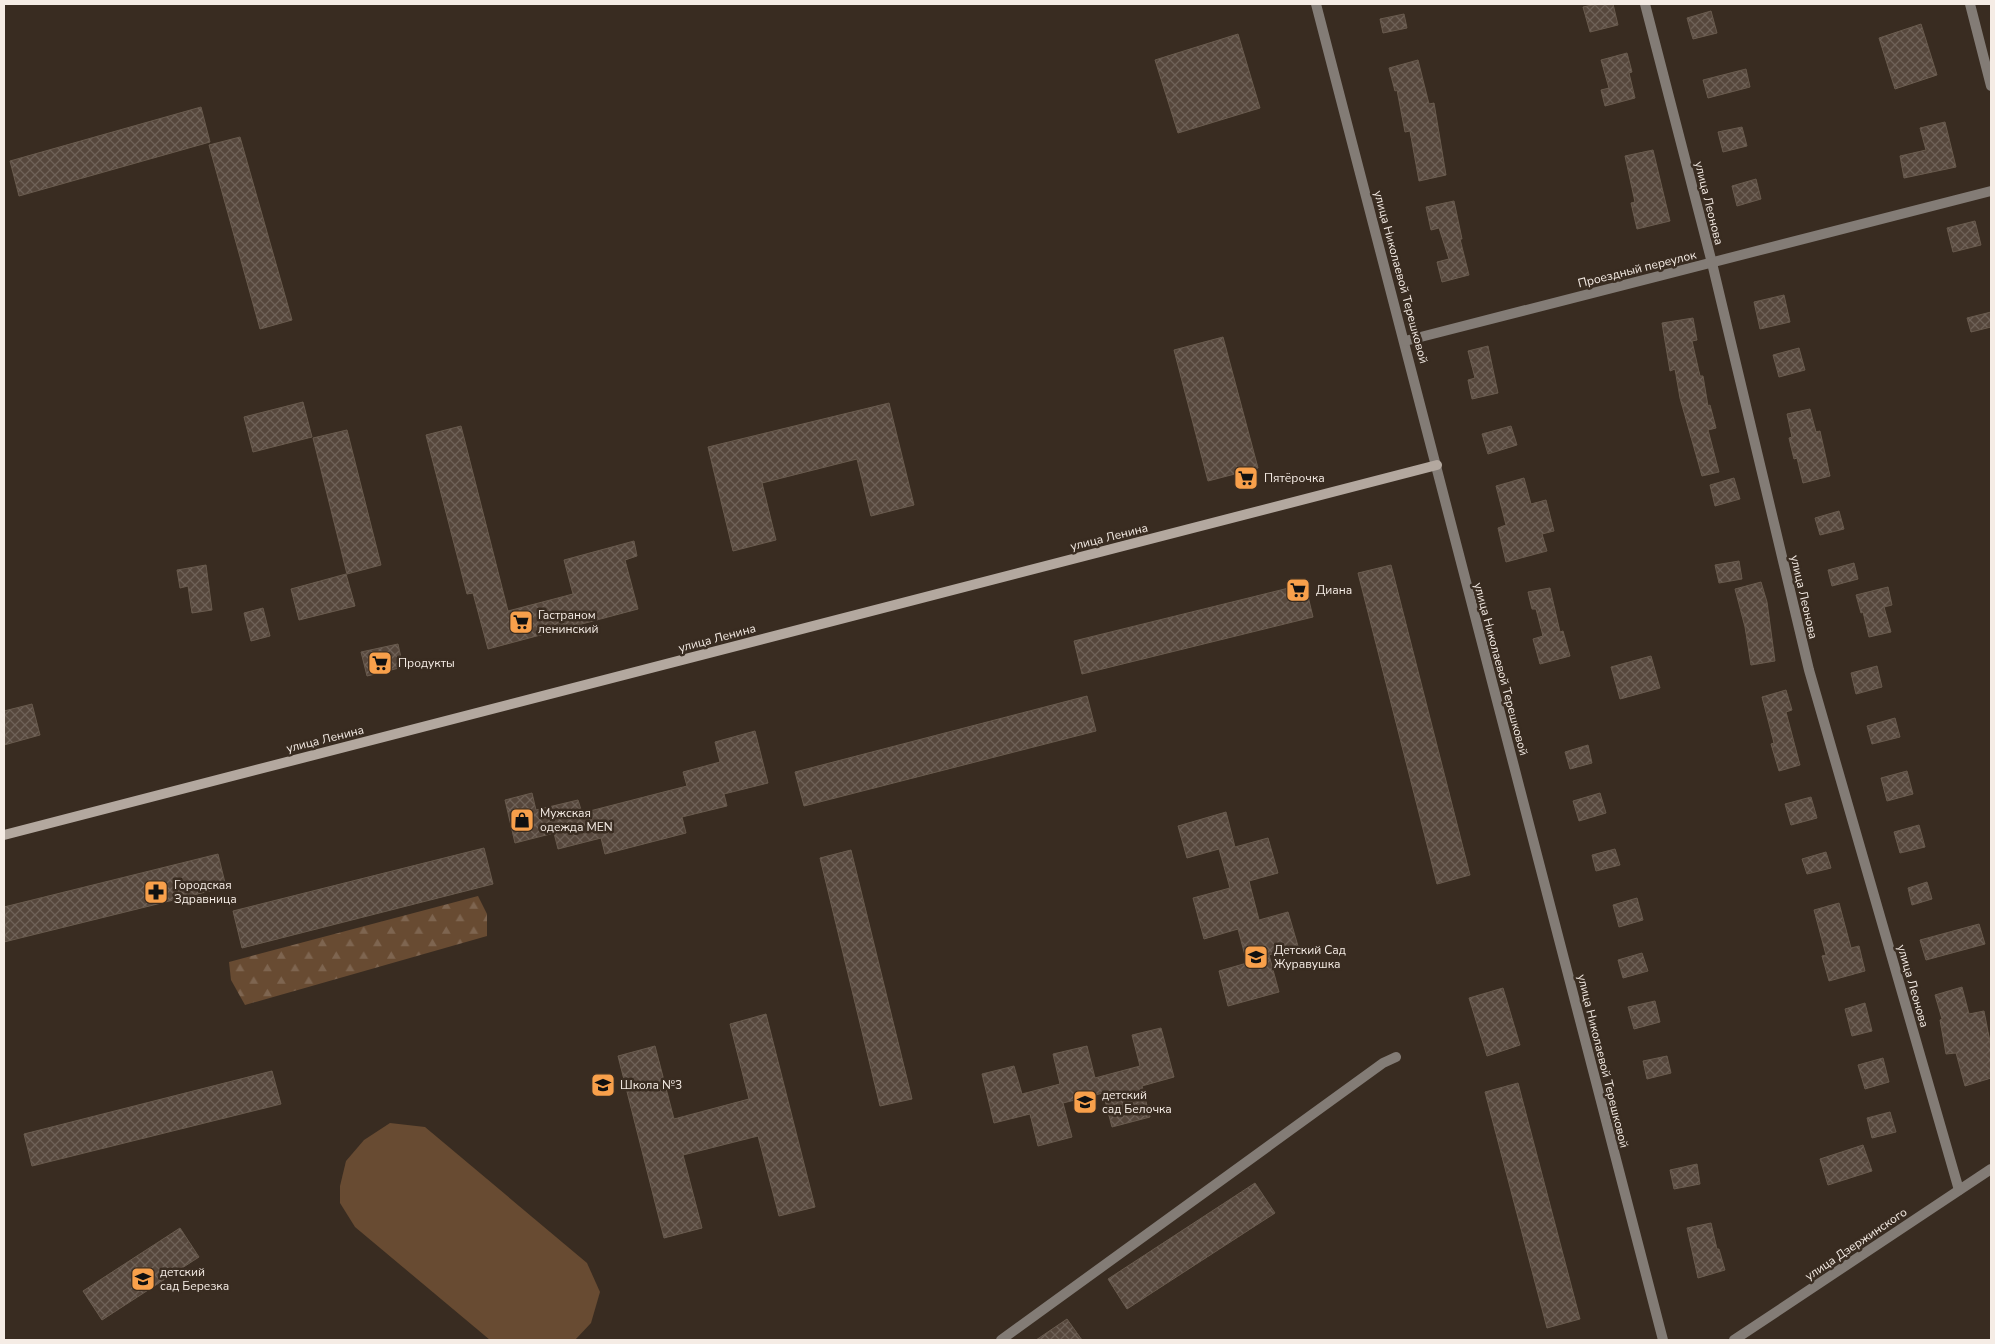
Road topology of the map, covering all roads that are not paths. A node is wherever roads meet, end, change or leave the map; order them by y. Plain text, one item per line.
1 (1316, 4) edge
2 (1645, 4) edge
3 (1970, 4) edge
4 (1991, 86) edge
5 (1991, 191) edge
6 (1712, 263) junction
7 (1405, 341) junction
8 (1437, 465) junction
9 (4, 835) edge
10 (1396, 1057) dead end
11 (1991, 1168) edge
12 (1959, 1190) junction
13 (1001, 1340) edge
14 (1663, 1340) edge
15 (1734, 1340) edge

1 - 7 street, улица Николаевой Терешковой
2 - 6 street, улица Леонова
3 - 4 street
5 - 6 street, Проездный переулок
6 - 7 street, Проездный переулок
6 - 12 street, улица Леонова
7 - 8 street, улица Николаевой Терешковой
8 - 9 street, улица Ленина
8 - 14 street, улица Николаевой Терешковой
10 - 13 street
11 - 12 street, улица Дзержинского
12 - 15 street, улица Дзержинского

